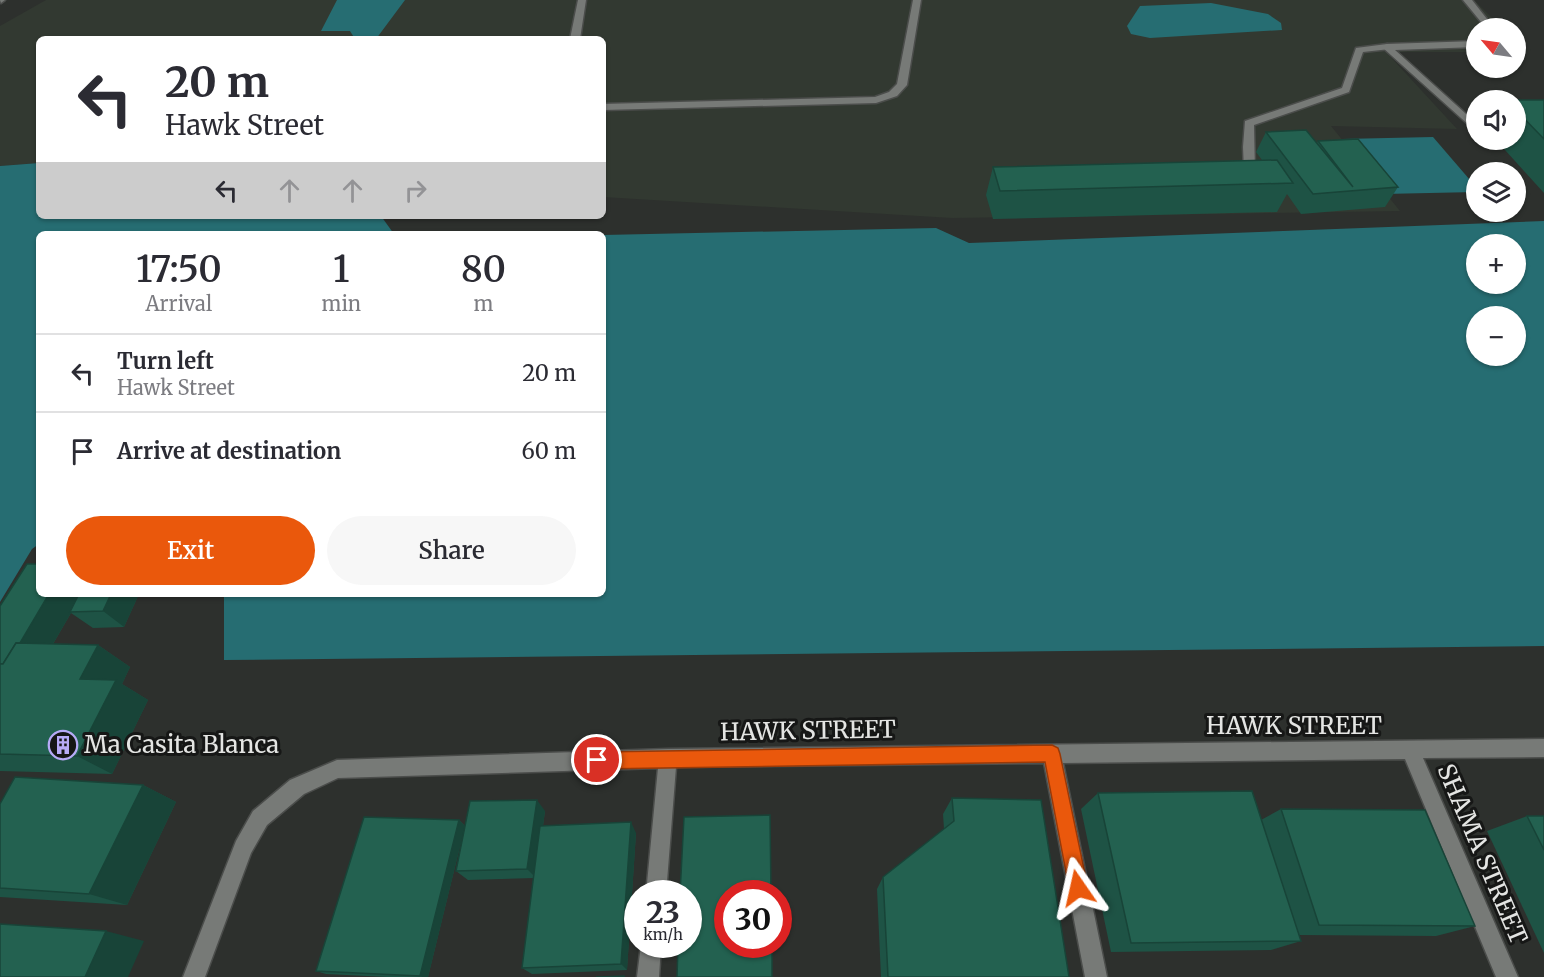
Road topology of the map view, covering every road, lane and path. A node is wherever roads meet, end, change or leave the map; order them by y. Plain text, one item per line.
1 (582, 0) edge
2 (917, 0) edge
3 (1467, 0) edge
4 (1482, 18) edge
5 (576, 36) edge
6 (1466, 44) edge
7 (1387, 47) junction
8 (606, 106) edge
9 (1466, 119) edge
10 (1226, 174) edge
11 (1544, 748) edge
12 (1411, 751) junction
13 (1052, 754) junction
14 (668, 758) junction
15 (657, 880) edge
16 (650, 958) edge
17 (194, 977) edge
18 (648, 977) edge
19 (1096, 977) edge
20 (1507, 977) edge

1 - 5 street
2 - 8 street
3 - 4 street
6 - 7 street
7 - 9 street
7 - 10 street
11 - 12 street, HAWK STREET
12 - 13 street, HAWK STREET
12 - 20 street, SHAMA STREET
13 - 14 street, HAWK STREET
13 - 19 street
14 - 15 street
14 - 17 street, HAWK STREET
16 - 18 street

